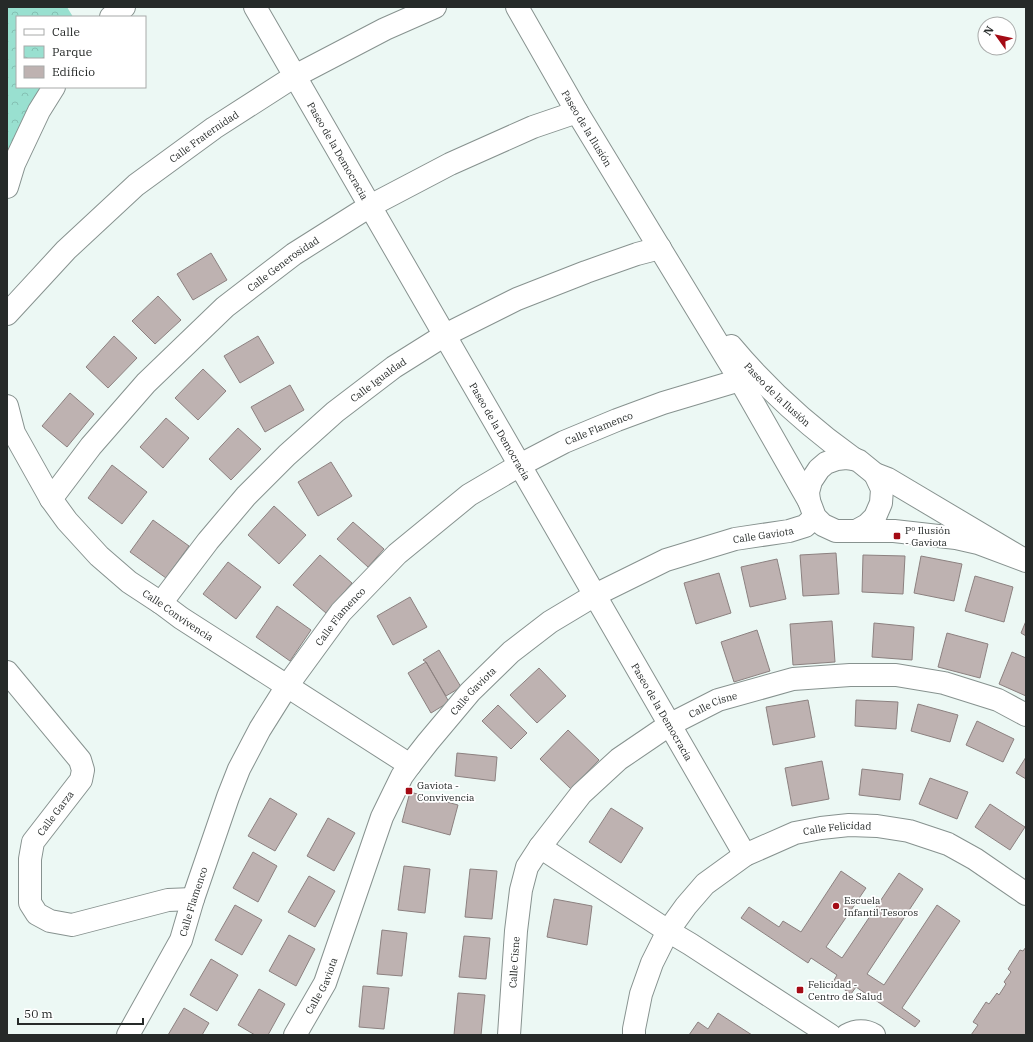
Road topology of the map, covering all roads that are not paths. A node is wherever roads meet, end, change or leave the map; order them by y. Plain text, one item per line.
1 (124, 7) edge
2 (255, 7) edge
3 (435, 7) edge
4 (517, 7) edge
5 (112, 16) edge
6 (295, 76) junction
7 (53, 88) edge
8 (577, 112) junction
9 (7, 187) edge
10 (370, 206) junction
11 (660, 248) junction
12 (7, 314) edge
13 (444, 335) junction
14 (740, 380) junction
15 (7, 406) edge
16 (828, 440) junction
17 (854, 459) junction
18 (520, 465) junction
19 (875, 474) junction
20 (51, 499) junction
21 (812, 509) junction
22 (856, 531) junction
23 (1026, 561) edge
24 (595, 596) junction
25 (161, 603) junction
26 (7, 672) edge
27 (287, 686) junction
28 (1026, 715) edge
29 (669, 724) junction
30 (410, 765) junction
31 (540, 846) junction
32 (745, 855) junction
33 (1024, 887) edge
34 (193, 899) junction
35 (668, 931) junction
36 (128, 1035) edge
37 (295, 1035) edge
38 (509, 1035) edge
39 (634, 1035) edge
40 (830, 1035) edge
41 (847, 1035) edge
42 (874, 1035) edge

1 - 5 street
2 - 6 street, Paseo de la Democracia
3 - 6 street, Calle Fraternidad
4 - 8 street, Paseo de la Ilusión
6 - 10 street, Paseo de la Democracia
6 - 12 street, Calle Fraternidad
7 - 9 street
8 - 10 street, Calle Generosidad
8 - 11 street, Paseo de la Ilusión
10 - 13 street, Paseo de la Democracia
10 - 20 street, Calle Generosidad
11 - 13 street, Calle Igualdad
11 - 14 street, Paseo de la Ilusión
11 - 16 street, Paseo de la Ilusión
13 - 18 street, Paseo de la Democracia
13 - 25 street, Calle Igualdad
14 - 16 street, Paseo de la Ilusión
14 - 18 street, Calle Flamenco
14 - 21 street, Paseo de la Ilusión
15 - 20 street, Calle Convivencia
16 - 17 street, Paseo de la Ilusión
17 - 19 street, Paseo de la Ilusión
17 - 21 street
18 - 24 street, Paseo de la Democracia
18 - 27 street, Calle Flamenco
19 - 22 street
19 - 23 street, Paseo de la Ilusión
20 - 25 street, Calle Convivencia
21 - 22 street, Paseo de la Ilusión
21 - 24 street, Calle Gaviota
22 - 23 street, Paseo de la Ilusión
24 - 29 street, Paseo de la Democracia
24 - 30 street, Calle Gaviota
25 - 27 street, Calle Convivencia
26 - 34 street, Calle Garza
27 - 30 street, Calle Convivencia
27 - 34 street, Calle Flamenco
28 - 29 street, Calle Cisne
29 - 31 street, Calle Cisne
29 - 32 street, Paseo de la Democracia
30 - 37 street, Calle Gaviota
31 - 35 street
31 - 38 street, Calle Cisne
32 - 33 street, Calle Felicidad
32 - 35 street, Calle Felicidad
34 - 36 street, Calle Flamenco
35 - 39 street, Calle Felicidad
35 - 40 street
41 - 42 street

